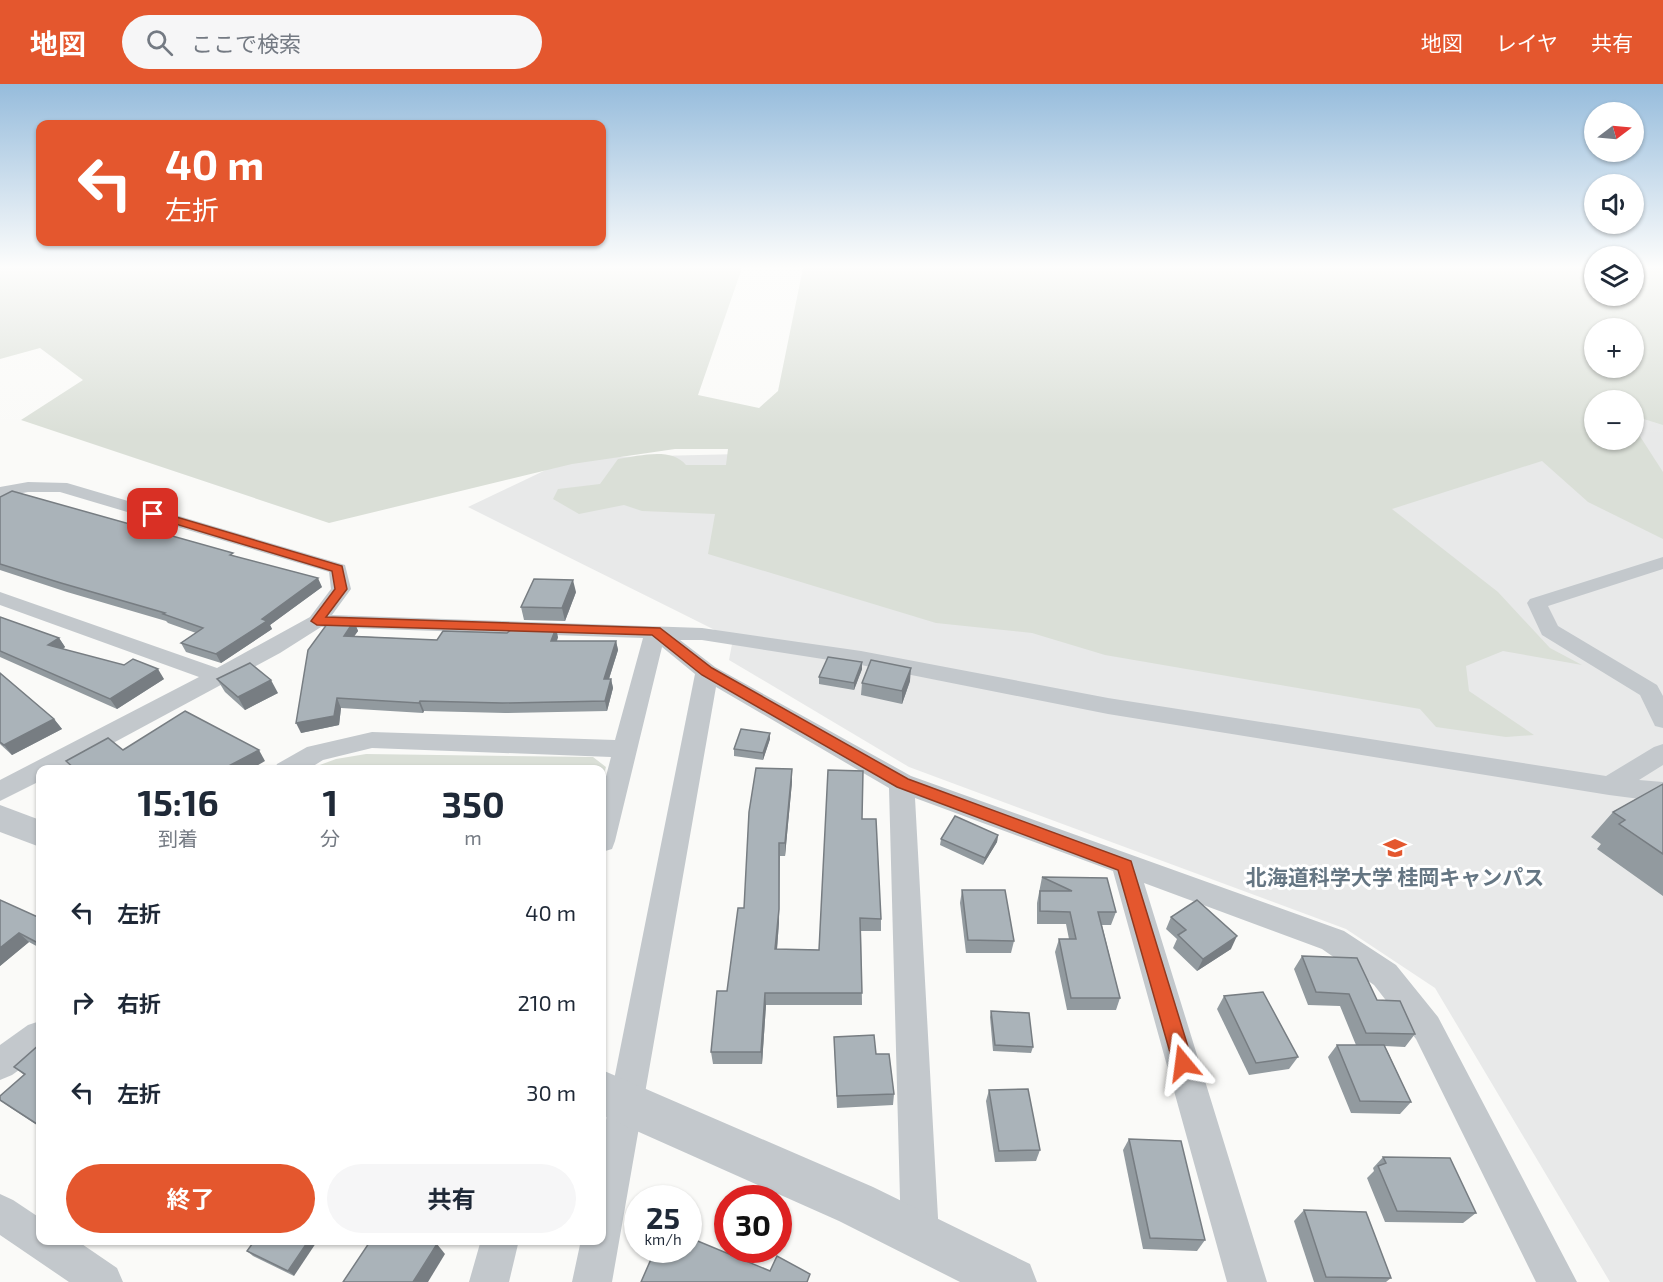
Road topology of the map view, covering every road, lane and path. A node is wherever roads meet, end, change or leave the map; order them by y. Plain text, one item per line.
1 (0, 492) edge
2 (1663, 563) edge
3 (0, 598) edge
4 (317, 621) junction
5 (655, 631) junction
6 (707, 672) junction
7 (219, 676) junction
8 (1663, 720) edge
9 (625, 749) junction
10 (1663, 753) edge
11 (50, 765) edge
12 (295, 765) edge
13 (36, 773) edge
14 (902, 783) junction
15 (1609, 786) junction
16 (0, 791) edge
17 (1663, 792) edge
18 (0, 818) edge
19 (606, 825) edge
20 (36, 832) edge
21 (1125, 865) junction
22 (36, 1039) edge
23 (0, 1064) edge
24 (614, 1098) edge
25 (606, 1187) edge
26 (0, 1213) edge
27 (920, 1236) junction
28 (36, 1237) edge
29 (47, 1245) edge
30 (499, 1245) edge
31 (599, 1245) edge
32 (88, 1279) edge
33 (489, 1282) edge
34 (592, 1282) edge
35 (1012, 1282) edge
36 (1247, 1282) edge
37 (1557, 1282) edge

1 - 4 street
2 - 8 street
3 - 7 street
4 - 5 street
4 - 7 street
5 - 6 street
5 - 9 street
5 - 15 street
6 - 14 street
6 - 24 street
7 - 11 street
9 - 12 street
9 - 19 street
10 - 15 street
13 - 16 street
14 - 21 street
14 - 27 street
15 - 17 street
18 - 20 street
21 - 36 street
21 - 37 street
22 - 23 street
24 - 25 street
24 - 27 street
26 - 28 street
27 - 35 street
29 - 32 street
30 - 33 street
31 - 34 street

